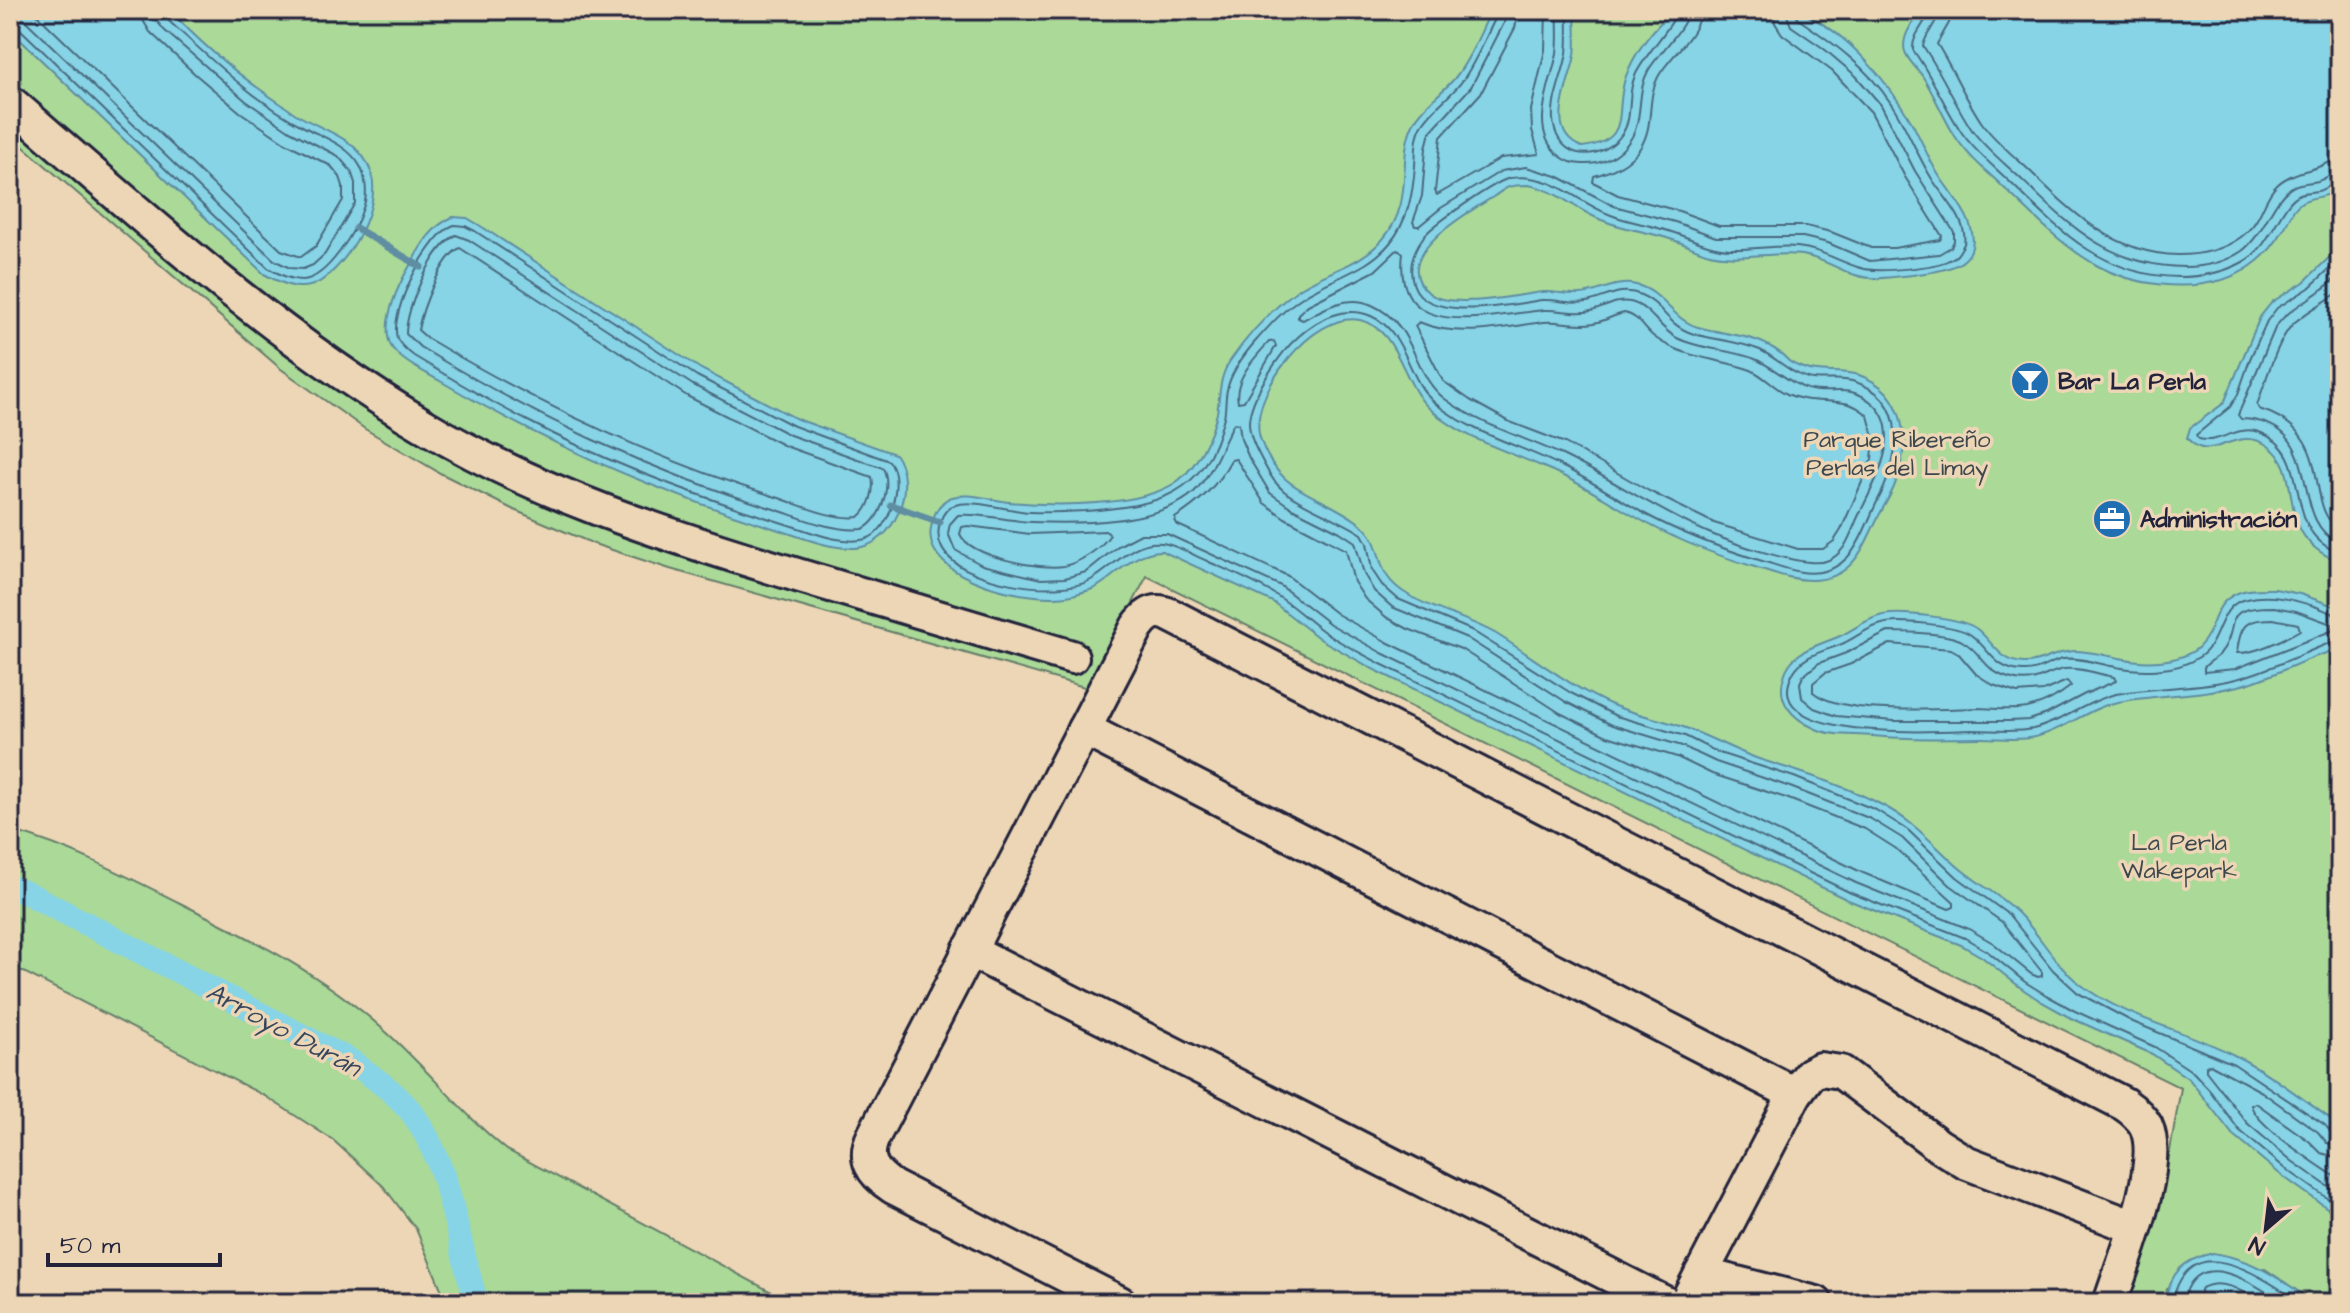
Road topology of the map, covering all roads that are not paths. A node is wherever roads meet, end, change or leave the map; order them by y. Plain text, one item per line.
1 (10, 102) edge
2 (1072, 657) dead end
3 (1084, 729) junction
4 (969, 950) junction
5 (1795, 1094) junction
6 (2134, 1227) junction
7 (1701, 1274) junction
8 (1120, 1303) edge
9 (1665, 1303) edge
10 (1686, 1303) edge
11 (1816, 1303) edge
12 (2110, 1303) edge

1 - 2 street
3 - 4 street
3 - 5 street
3 - 6 street
4 - 8 street
4 - 9 street
5 - 6 street
5 - 7 street
6 - 12 street
7 - 10 street
7 - 11 street

